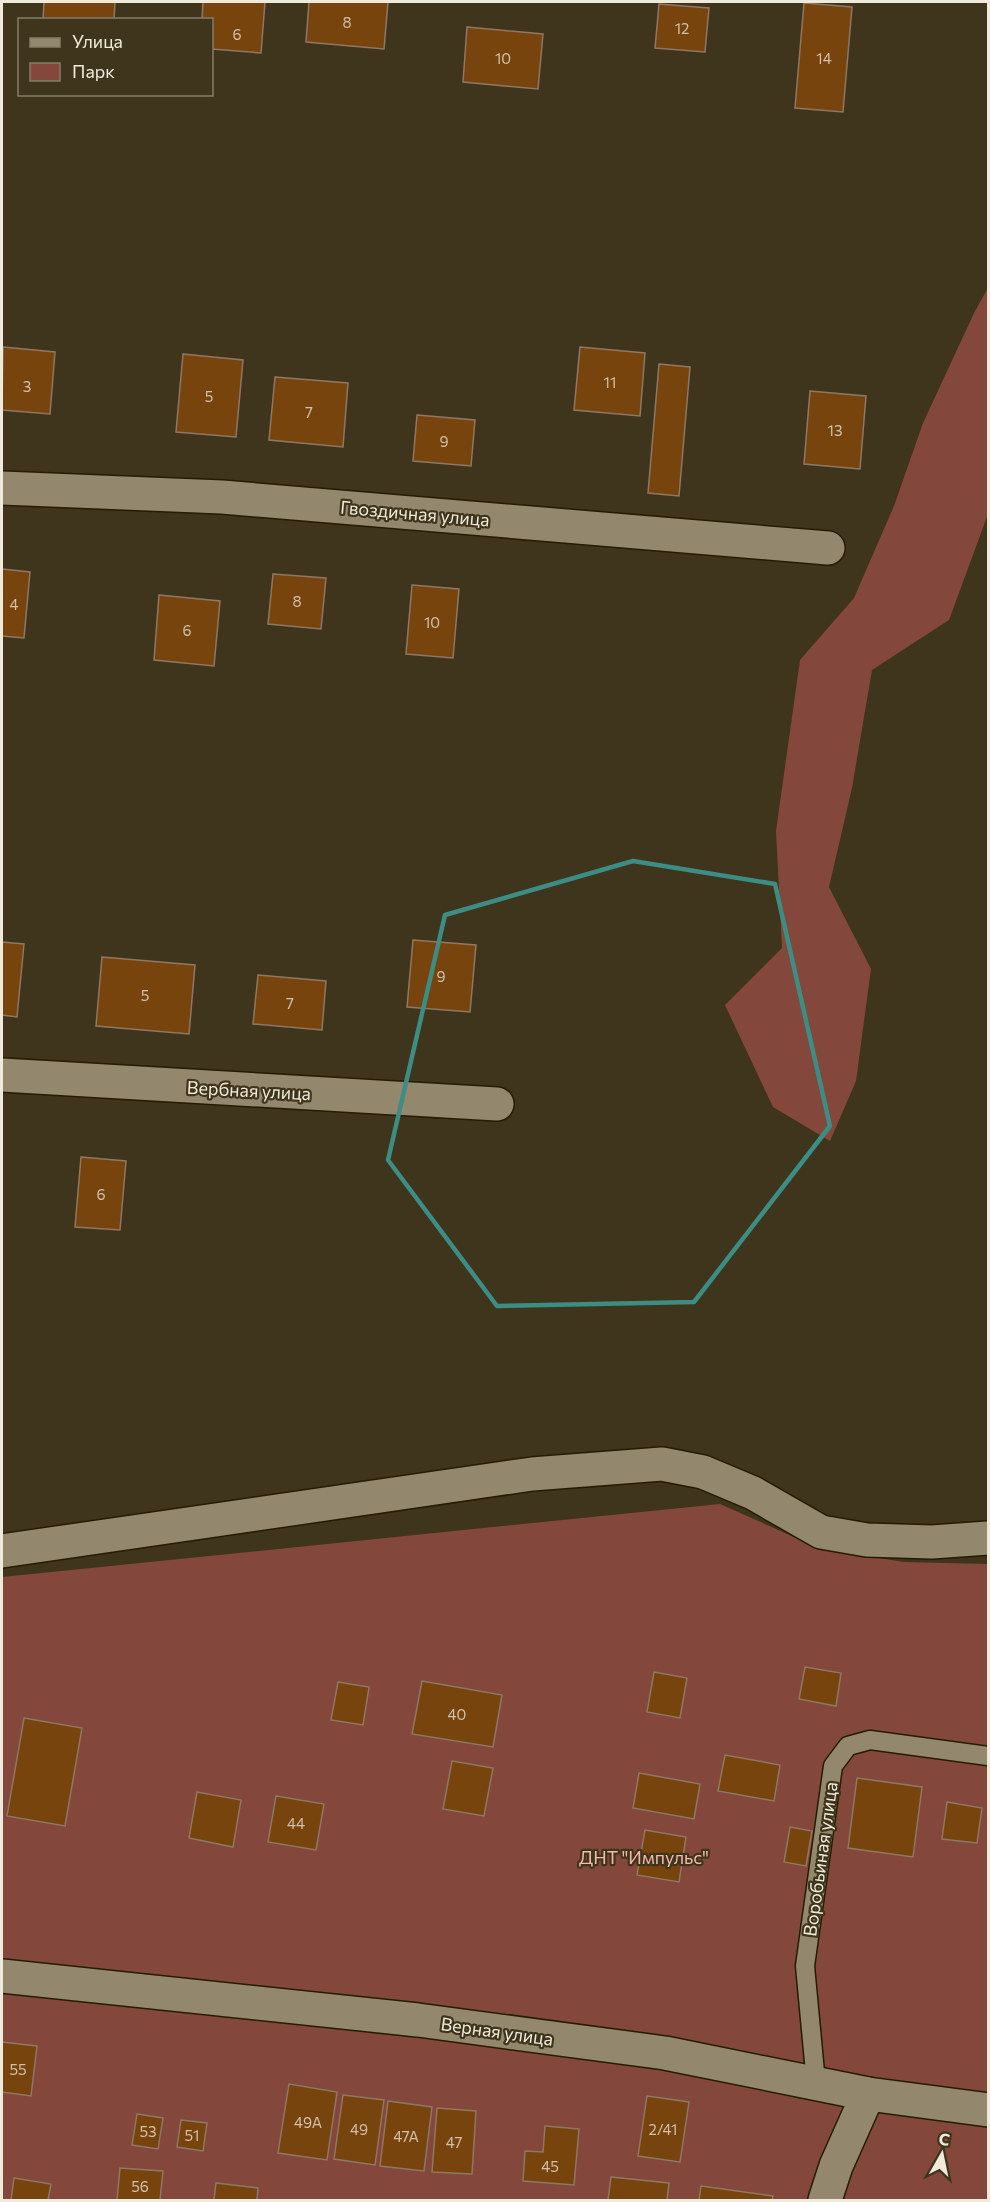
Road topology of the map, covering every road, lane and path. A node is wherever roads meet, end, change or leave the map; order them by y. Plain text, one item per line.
1 (2, 488) edge
2 (828, 548) dead end
3 (2, 1075) edge
4 (497, 1104) dead end
5 (988, 1538) edge
6 (2, 1551) edge
7 (988, 1756) edge
8 (2, 1976) edge
9 (816, 2083) junction
10 (868, 2094) junction
11 (988, 2110) edge
12 (825, 2200) edge

1 - 2 street, Гвоздичная улица
3 - 4 street, Вербная улица
5 - 6 street
7 - 9 lane, Воробьиная улица
8 - 9 street, Верная улица
9 - 10 street, Верная улица
10 - 11 street, Верная улица
10 - 12 street

